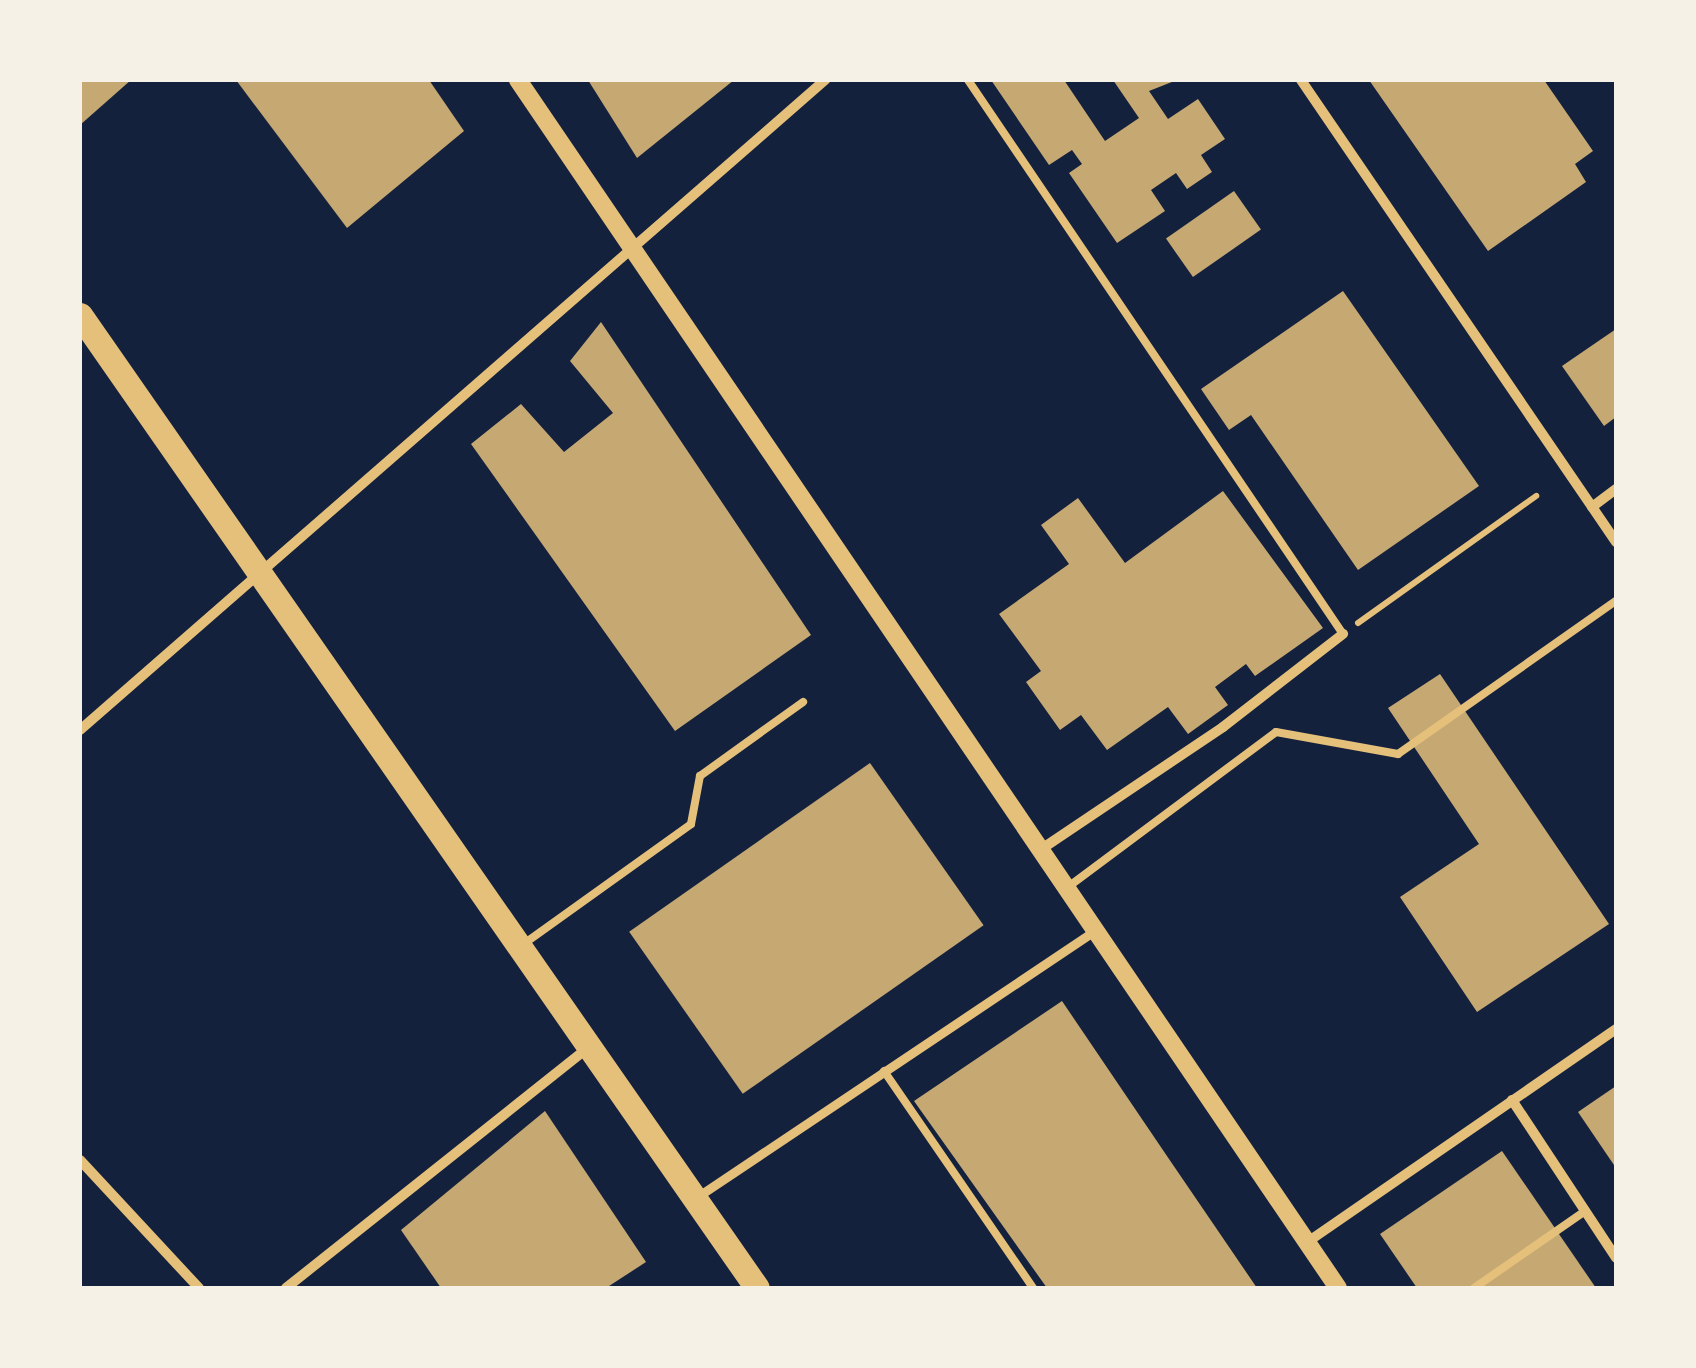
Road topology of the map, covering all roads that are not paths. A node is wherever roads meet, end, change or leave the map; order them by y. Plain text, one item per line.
1 (518, 80) edge
2 (825, 80) edge
3 (968, 80) edge
4 (1301, 80) edge
5 (629, 247) junction
6 (80, 315) edge
7 (1616, 489) edge
8 (1592, 507) junction
9 (1616, 542) edge
10 (262, 571) junction
11 (1616, 602) edge
12 (1343, 634) joint
13 (803, 702) dead end
14 (80, 730) edge
15 (1039, 851) junction
16 (1065, 889) junction
17 (1094, 931) junction
18 (520, 947) junction
19 (1616, 1029) edge
20 (590, 1047) junction
21 (884, 1072) junction
22 (1512, 1100) junction
23 (80, 1160) edge
24 (693, 1200) junction
25 (1585, 1211) junction
26 (1306, 1242) junction
27 (1616, 1258) edge
28 (199, 1288) edge
29 (286, 1288) edge
30 (757, 1288) edge
31 (1033, 1288) edge
32 (1338, 1288) edge
33 (1474, 1288) edge

1 - 5 street
2 - 5 street
3 - 12 lane
4 - 8 street
5 - 10 street
5 - 15 street
6 - 10 main road
7 - 8 street
8 - 9 street
10 - 14 street
10 - 18 main road
11 - 16 lane
12 - 15 street
13 - 18 lane
15 - 16 street
16 - 17 street
17 - 21 street
17 - 26 street
18 - 20 main road
19 - 22 street
20 - 24 main road
20 - 29 street
21 - 24 street
21 - 31 lane
22 - 25 street
22 - 26 street
23 - 28 street
24 - 30 main road
25 - 27 street
25 - 33 lane
26 - 32 street

